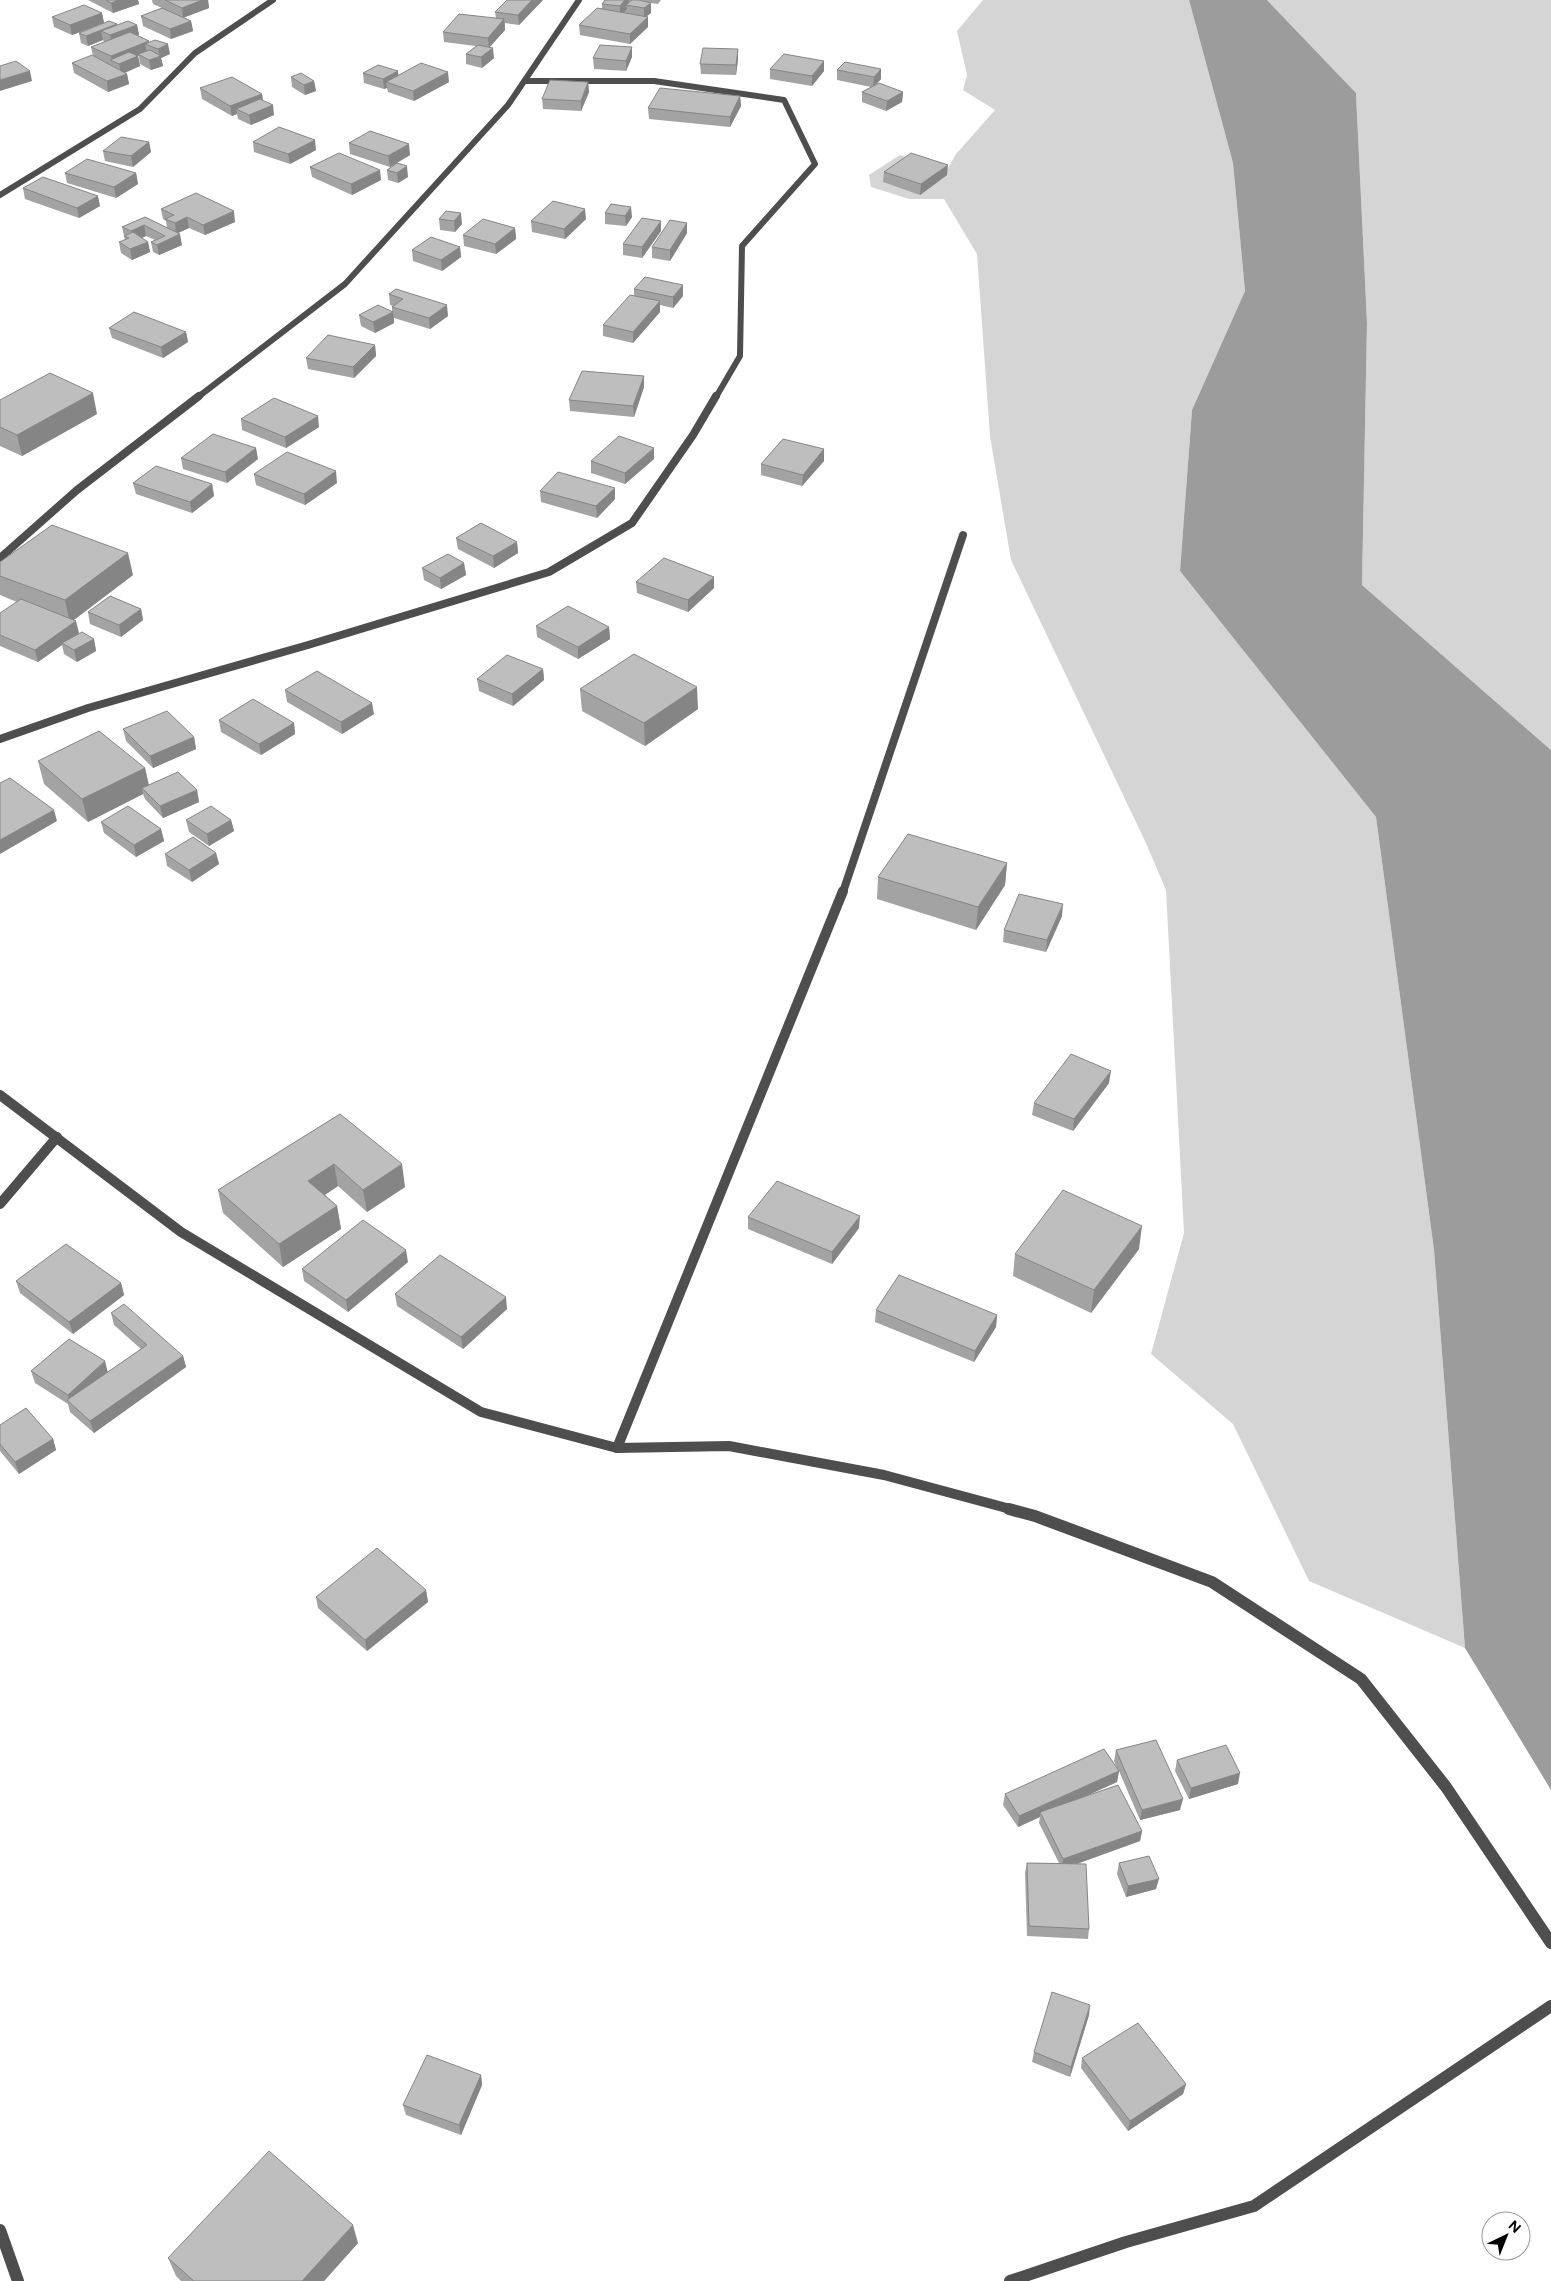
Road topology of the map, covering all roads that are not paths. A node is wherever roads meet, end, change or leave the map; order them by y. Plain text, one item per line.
1 (273, 0) edge
2 (579, 0) edge
3 (524, 81) junction
4 (0, 195) edge
5 (963, 535) dead end
6 (0, 558) edge
7 (0, 739) edge
8 (0, 1095) edge
9 (57, 1137) junction
10 (0, 1204) edge
11 (617, 1448) junction
12 (1551, 1943) edge
13 (1551, 2006) edge
14 (0, 2230) edge
15 (18, 2281) edge
16 (1010, 2281) edge

1 - 4 street
2 - 3 street
3 - 6 street
3 - 7 street
5 - 11 street
8 - 9 street
9 - 10 street
9 - 11 street
11 - 12 street
13 - 16 street
14 - 15 street

